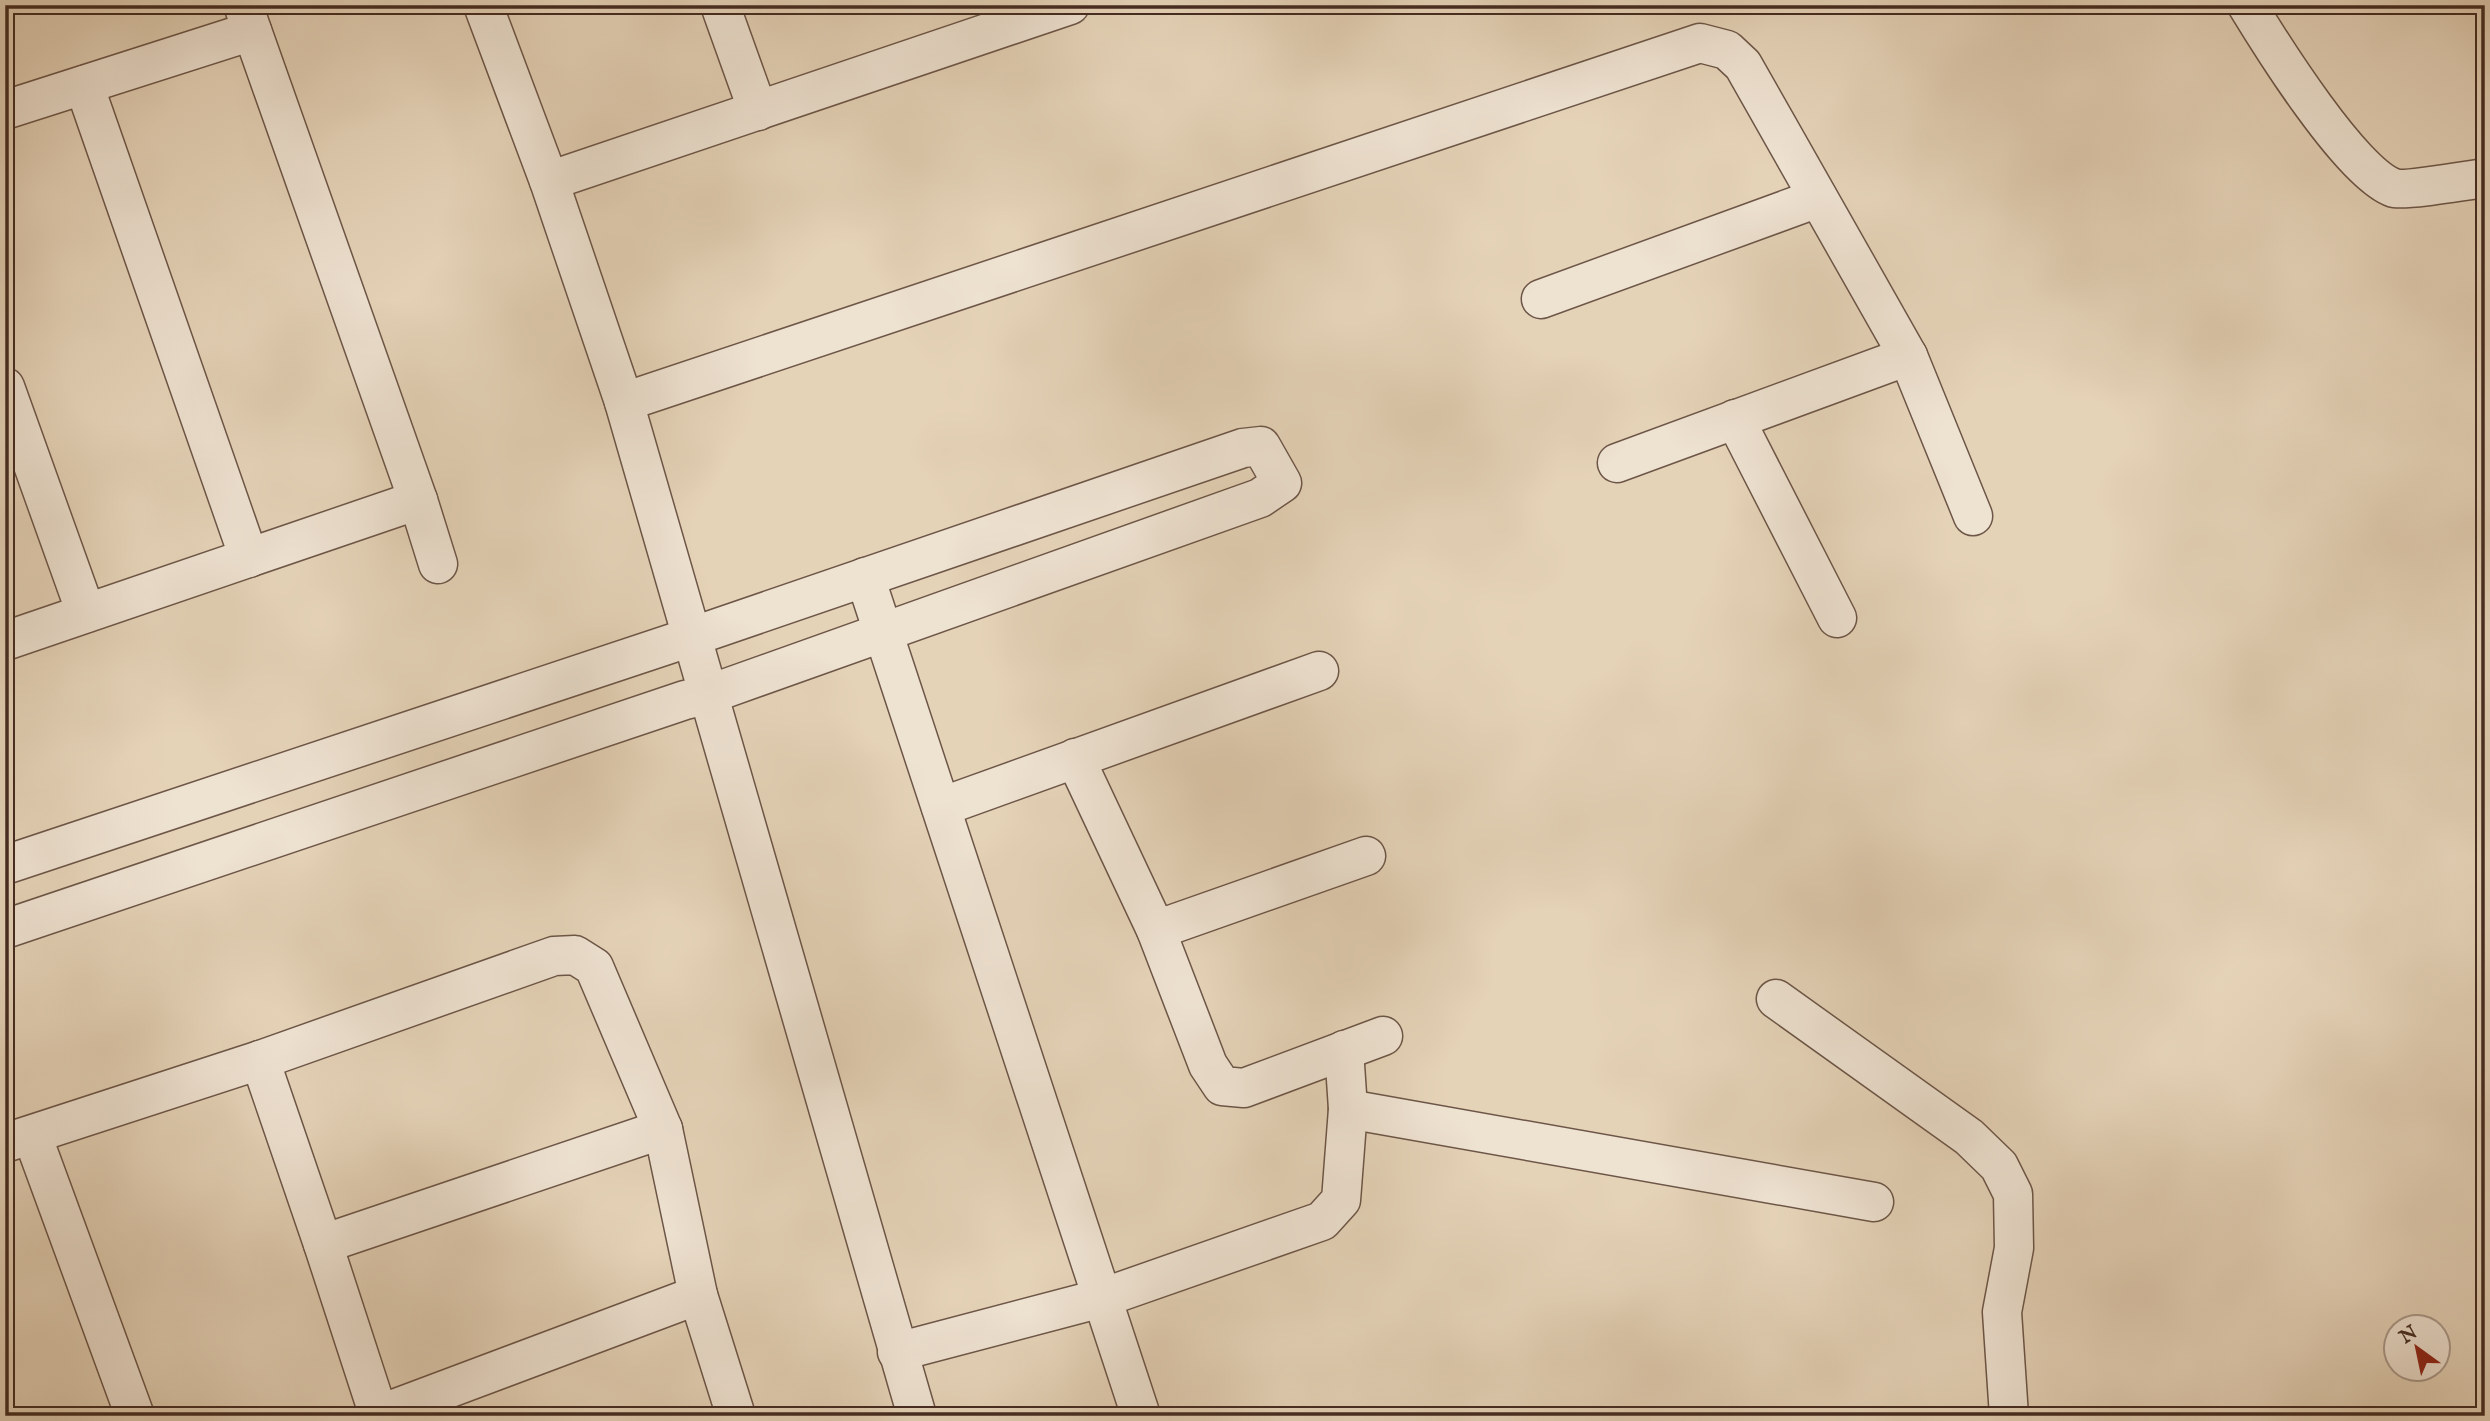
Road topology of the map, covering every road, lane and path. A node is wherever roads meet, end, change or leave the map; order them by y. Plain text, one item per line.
1 (482, 5) edge
2 (720, 5) edge
3 (1070, 5) edge
4 (2247, 5) edge
5 (247, 18) edge
6 (83, 85) junction
7 (5, 110) edge
8 (758, 111) junction
9 (2485, 178) edge
10 (549, 181) junction
11 (1818, 198) junction
12 (1541, 299) dead end
13 (1908, 356) junction
14 (5, 387) edge
15 (624, 402) junction
16 (1735, 419) junction
17 (14, 439) edge
18 (1617, 463) dead end
19 (418, 500) junction
20 (1973, 516) dead end
21 (248, 558) junction
22 (438, 564) dead end
23 (865, 577) junction
24 (86, 613) junction
25 (1837, 618) dead end
26 (881, 631) junction
27 (691, 637) junction
28 (5, 640) edge
29 (1319, 671) dead end
30 (707, 695) junction
31 (1075, 758) junction
32 (941, 807) junction
33 (1366, 856) dead end
34 (5, 865) edge
35 (5, 929) edge
36 (1156, 930) junction
37 (1776, 999) dead end
38 (1383, 1036) dead end
39 (1344, 1050) junction
40 (260, 1060) junction
41 (1348, 1109) junction
42 (663, 1129) junction
43 (19, 1139) edge
44 (1874, 1202) dead end
45 (323, 1244) junction
46 (698, 1295) junction
47 (1102, 1298) junction
48 (897, 1352) junction
49 (727, 1413) edge
50 (379, 1415) edge
51 (135, 1416) edge
52 (916, 1416) edge
53 (1141, 1416) edge
54 (2009, 1416) edge

1 - 10 street
2 - 8 street
3 - 8 street
4 - 9 street
5 - 6 street
5 - 19 street
6 - 7 street
6 - 21 street
8 - 10 street
10 - 15 street
11 - 12 street
11 - 13 street
11 - 15 street
13 - 16 street
13 - 20 street
14 - 17 street
15 - 27 street
16 - 18 street
16 - 25 street
17 - 24 street
19 - 21 street
19 - 22 street
21 - 24 street
23 - 26 street
23 - 26 street
23 - 27 street
24 - 28 street
26 - 30 street
26 - 32 street
27 - 30 street
27 - 34 street
29 - 31 street
30 - 35 street
30 - 48 street
31 - 32 street
31 - 36 street
32 - 47 street
33 - 36 street
36 - 39 street
37 - 54 street
38 - 39 street
39 - 41 street
40 - 42 street
40 - 43 street
40 - 45 street
41 - 44 street
41 - 47 street
42 - 45 street
42 - 46 street
43 - 51 street
45 - 50 street
46 - 49 street
46 - 50 street
47 - 48 street
47 - 53 street
48 - 52 street

